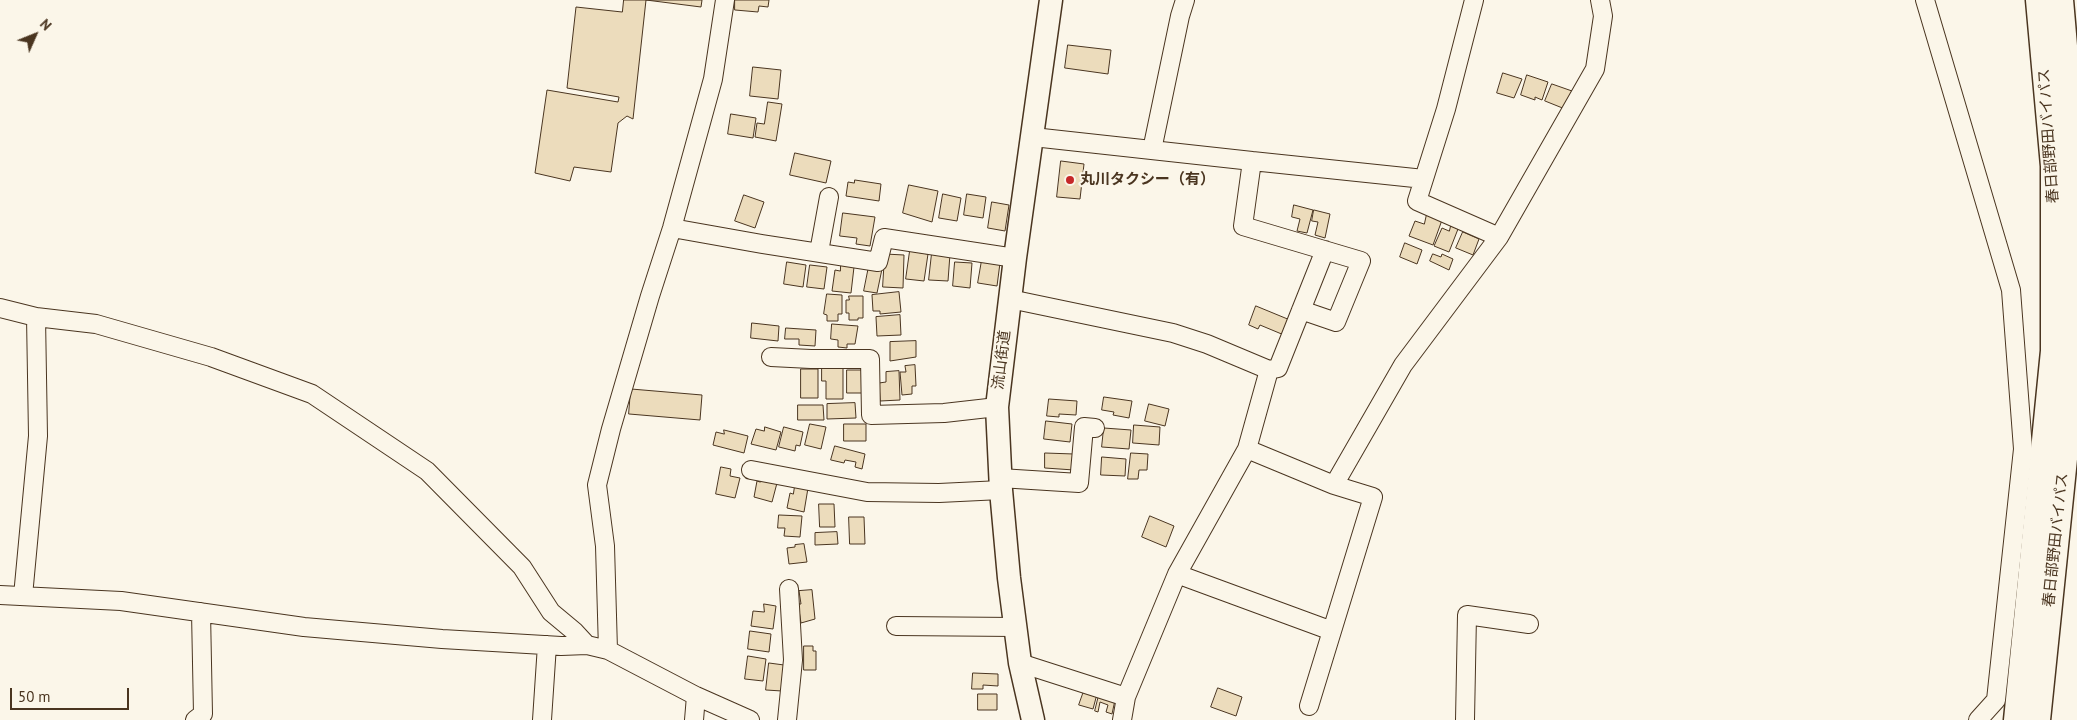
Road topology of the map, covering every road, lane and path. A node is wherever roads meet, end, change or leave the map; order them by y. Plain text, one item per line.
1 (725, 0) edge
2 (1051, 0) edge
3 (1185, 0) edge
4 (1474, 0) edge
5 (1600, 0) edge
6 (1925, 0) edge
7 (2040, 0) edge
8 (2060, 0) edge
9 (1033, 137) junction
10 (1152, 150) junction
11 (1252, 161) junction
12 (1424, 179) junction
13 (829, 197) dead end
14 (672, 228) junction
15 (1499, 237) junction
16 (1325, 250) junction
17 (819, 252) junction
18 (1015, 258) junction
19 (1010, 299) junction
20 (0, 308) edge
21 (1301, 310) junction
22 (36, 317) junction
23 (771, 357) dead end
24 (1269, 370) junction
25 (997, 407) junction
26 (1095, 428) dead end
27 (1247, 449) junction
28 (751, 470) dead end
29 (1000, 484) junction
30 (1334, 485) junction
31 (1177, 574) junction
32 (789, 589) dead end
33 (0, 595) edge
34 (23, 596) junction
35 (200, 612) junction
36 (1529, 624) dead end
37 (896, 626) dead end
38 (1015, 627) junction
39 (1332, 631) junction
40 (547, 645) junction
41 (587, 645) junction
42 (608, 650) junction
43 (1020, 663) junction
44 (696, 696) junction
45 (1126, 697) junction
46 (1309, 706) dead end
47 (195, 720) edge
48 (542, 720) edge
49 (694, 720) edge
50 (750, 720) edge
51 (787, 720) edge
52 (1033, 720) edge
53 (1122, 720) edge
54 (1465, 720) edge
55 (1978, 720) edge
56 (2017, 720) edge
57 (2037, 720) edge

1 - 14 street
2 - 9 main road, 流山街道
3 - 10 street
4 - 12 street
5 - 15 street
6 - 55 street
7 - 56 highway, 春日部野田バイパス
8 - 57 highway, 春日部野田バイパス
9 - 10 street
9 - 18 main road, 流山街道
10 - 11 street
11 - 12 street
11 - 16 street
12 - 15 street
13 - 17 street
14 - 17 street
14 - 42 street
15 - 30 street
16 - 21 street
16 - 21 street
17 - 18 street
18 - 19 main road, 流山街道
19 - 24 street
19 - 25 main road, 流山街道
20 - 22 street
21 - 24 street
22 - 34 street
22 - 41 street
23 - 25 street
24 - 27 street
25 - 29 main road, 流山街道
26 - 29 street
27 - 30 street
27 - 31 street
28 - 29 street
29 - 38 main road, 流山街道
30 - 39 street
31 - 39 street
31 - 45 street
32 - 51 street
33 - 34 street
34 - 35 street
35 - 40 street
35 - 47 street
36 - 54 street
37 - 38 street
38 - 43 main road, 流山街道
39 - 46 street
40 - 41 street
40 - 48 street
41 - 42 street
42 - 44 street
43 - 45 street
43 - 52 main road, 流山街道
44 - 49 street
44 - 50 street
45 - 53 street

